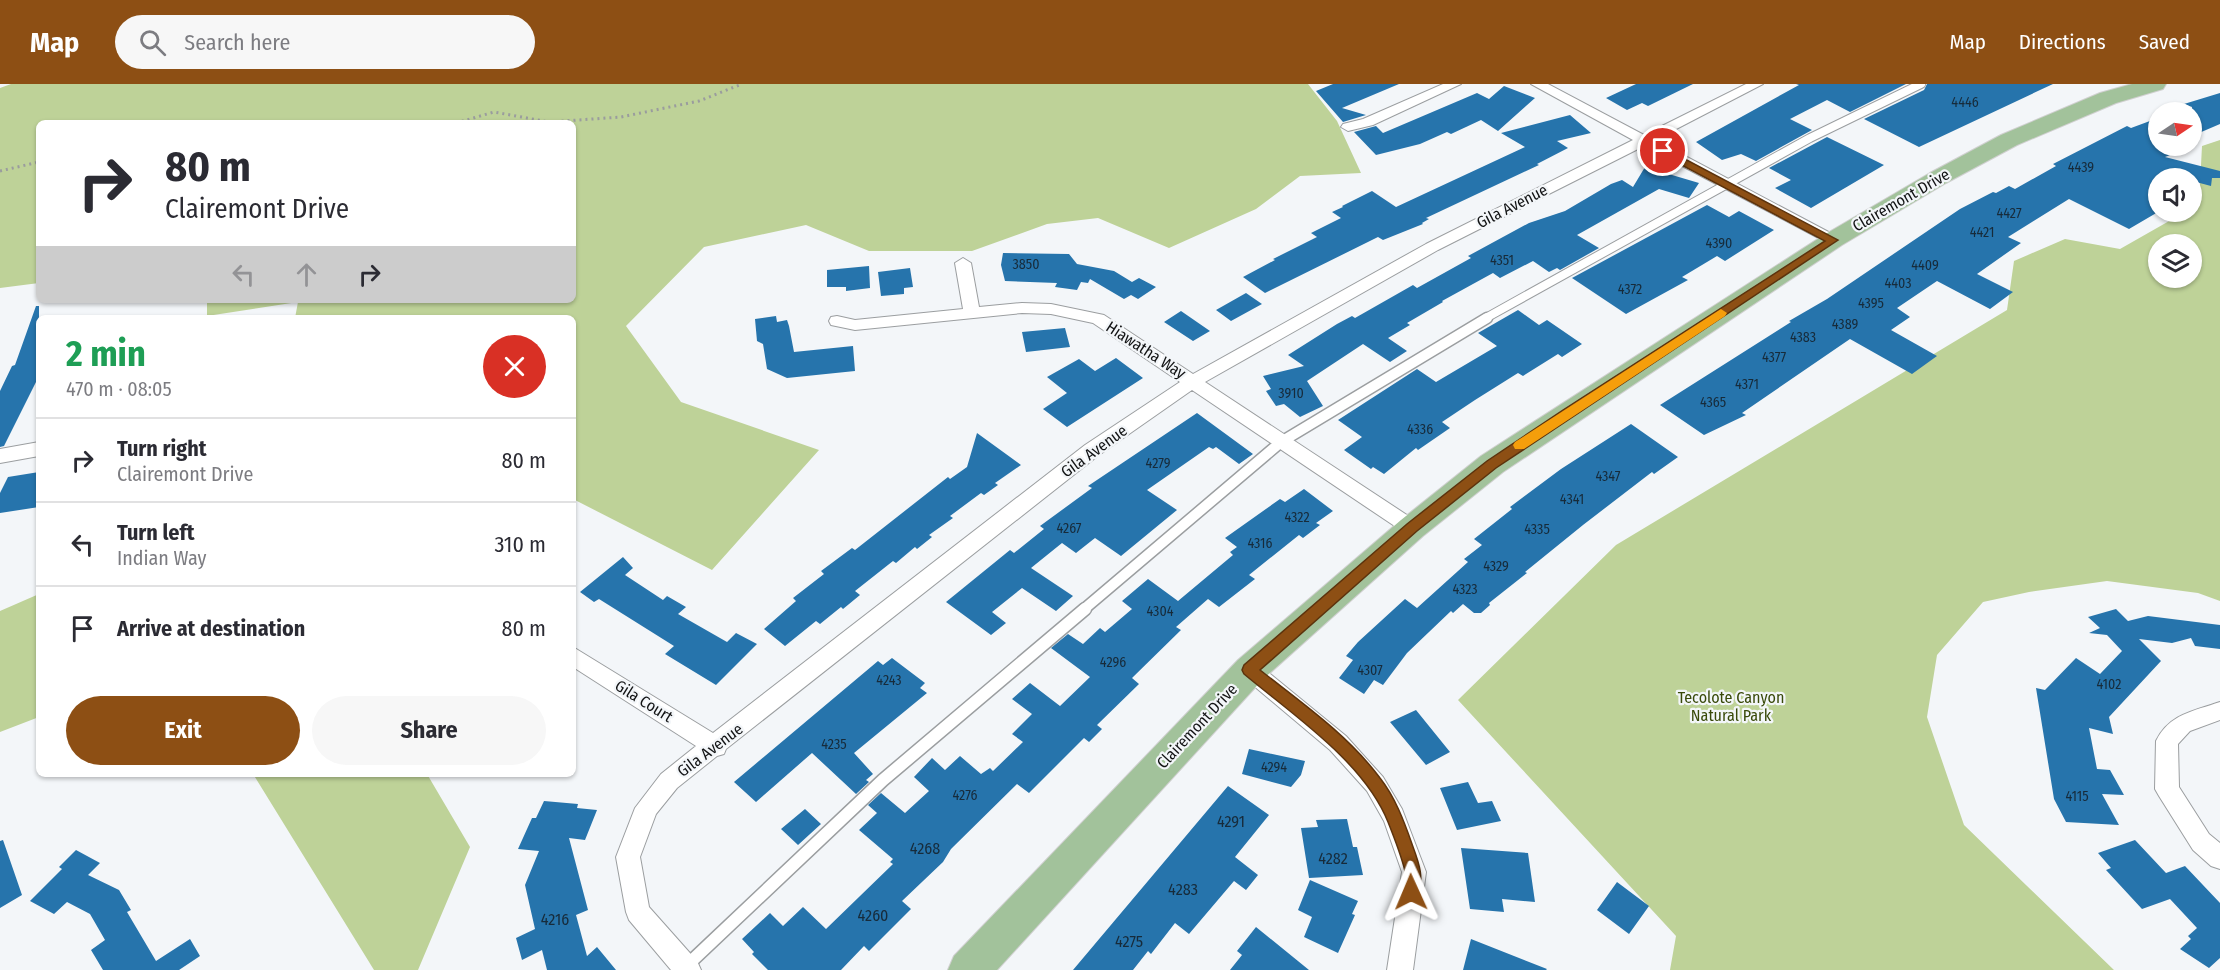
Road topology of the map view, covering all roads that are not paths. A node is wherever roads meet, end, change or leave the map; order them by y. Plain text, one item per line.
1 (1454, 84) edge
2 (1538, 84) edge
3 (1756, 84) edge
4 (1921, 84) edge
5 (2156, 84) edge
6 (1348, 127) dead end
7 (1642, 140) junction
8 (1725, 185) junction
9 (1833, 240) junction
10 (963, 263) dead end
11 (972, 312) junction
12 (837, 321) dead end
13 (1193, 381) junction
14 (1281, 442) junction
15 (36, 450) edge
16 (0, 456) edge
17 (1412, 528) junction
18 (576, 658) edge
19 (1250, 670) junction
20 (2220, 711) edge
21 (716, 747) junction
22 (2220, 858) edge
23 (685, 969) edge
24 (969, 970) edge
25 (1400, 970) edge

1 - 6 street
2 - 7 street
3 - 7 street, Gila Avenue
4 - 8 lane
5 - 9 main road, Clairemont Drive
7 - 8 street
7 - 13 street, Gila Avenue
8 - 9 street
8 - 14 lane
9 - 17 main road, Clairemont Drive
10 - 11 street
11 - 12 street, Hiawatha Way
11 - 13 street, Hiawatha Way
13 - 14 street, Hiawatha Way
13 - 21 street, Gila Avenue
14 - 17 street, Hiawatha Way
14 - 23 lane
15 - 16 street
17 - 19 main road, Clairemont Drive
18 - 21 street, Gila Court
19 - 24 main road, Clairemont Drive
19 - 25 street
20 - 22 street
21 - 23 street, Gila Avenue

